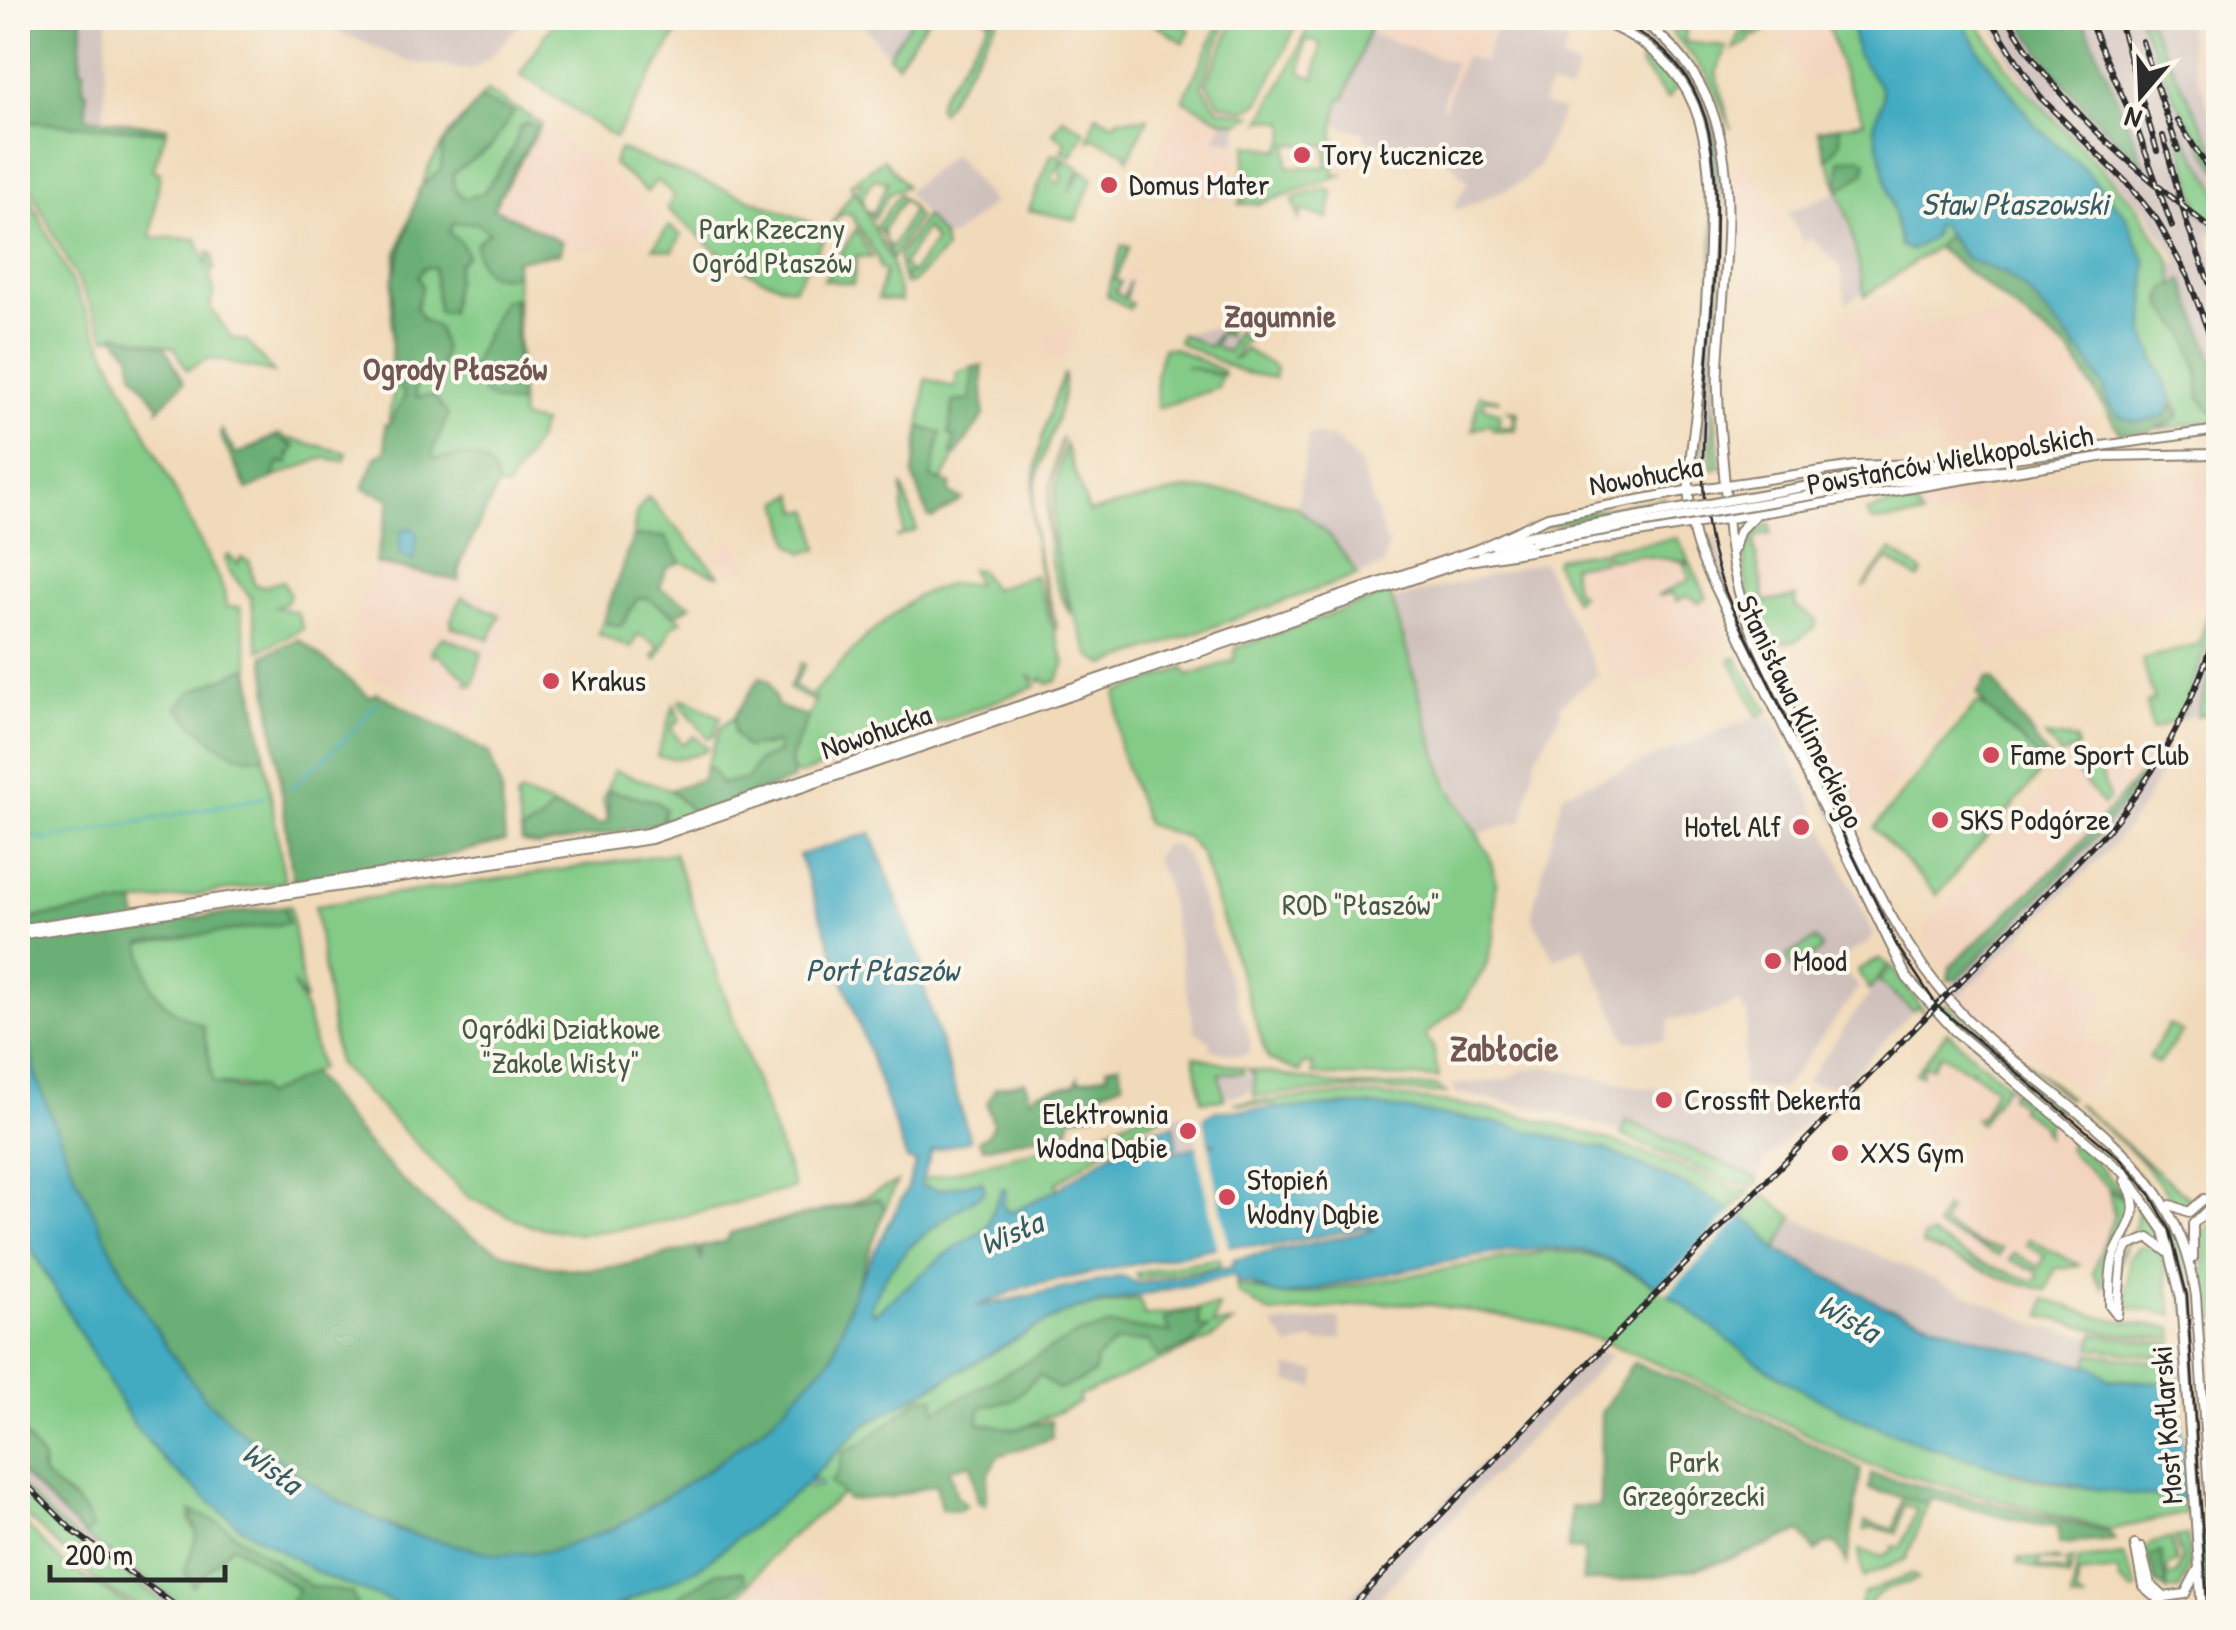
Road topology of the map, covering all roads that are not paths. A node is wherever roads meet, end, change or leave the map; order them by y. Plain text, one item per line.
1 (1591, 18) edge
2 (1637, 18) edge
3 (2218, 430) edge
4 (2218, 454) edge
5 (1985, 462) junction
6 (2041, 466) junction
7 (1725, 470) junction
8 (1882, 478) junction
9 (1752, 481) junction
10 (1726, 485) junction
11 (1686, 491) junction
12 (1754, 516) junction
13 (1727, 519) junction
14 (1689, 525) junction
15 (1531, 539) junction
16 (1478, 549) junction
17 (1732, 556) junction
18 (1463, 562) junction
19 (139, 915) junction
20 (18, 932) edge
21 (2108, 1158) junction
22 (2163, 1196) junction
23 (2204, 1199) dead end
24 (2213, 1205) dead end
25 (2175, 1263) junction
26 (2193, 1272) junction
27 (2198, 1567) junction
28 (2173, 1612) edge
29 (2202, 1612) edge
30 (2217, 1612) edge

1 - 11 main road, Stanisława Klimeckiego
2 - 7 main road, Stanisława Klimeckiego
3 - 5 main road, Powstańców Wielkopolskich
4 - 6 main road, Powstańców Wielkopolskich
5 - 8 main road
5 - 9 main road, Powstańców Wielkopolskich
6 - 8 main road
6 - 12 main road, Powstańców Wielkopolskich
7 - 9 main road
7 - 10 main road, Stanisława Klimeckiego
8 - 15 main road, bridge
9 - 10 main road, Powstańców Wielkopolskich
10 - 11 main road, Nowohucka
10 - 13 main road, Stanisława Klimeckiego
11 - 14 main road, Stanisława Klimeckiego
11 - 16 main road, Nowohucka
12 - 13 main road, Powstańców Wielkopolskich
12 - 17 main road
13 - 14 main road, Powstańców Wielkopolskich
13 - 17 main road, Stanisława Klimeckiego
14 - 18 main road, Nowohucka
14 - 21 main road, Stanisława Klimeckiego
15 - 16 main road
15 - 18 main road
16 - 19 main road, Nowohucka
17 - 22 main road, Stanisława Klimeckiego
18 - 19 main road, Nowohucka
19 - 20 main road, Nowohucka
21 - 25 main road, Most Kotlarski
21 - 25 main road
22 - 23 main road
22 - 26 main road, Stanisława Klimeckiego
24 - 26 main road
25 - 27 main road, Most Kotlarski
26 - 30 main road, Most Kotlarski
27 - 28 main road
27 - 29 main road, Most Kotlarski

